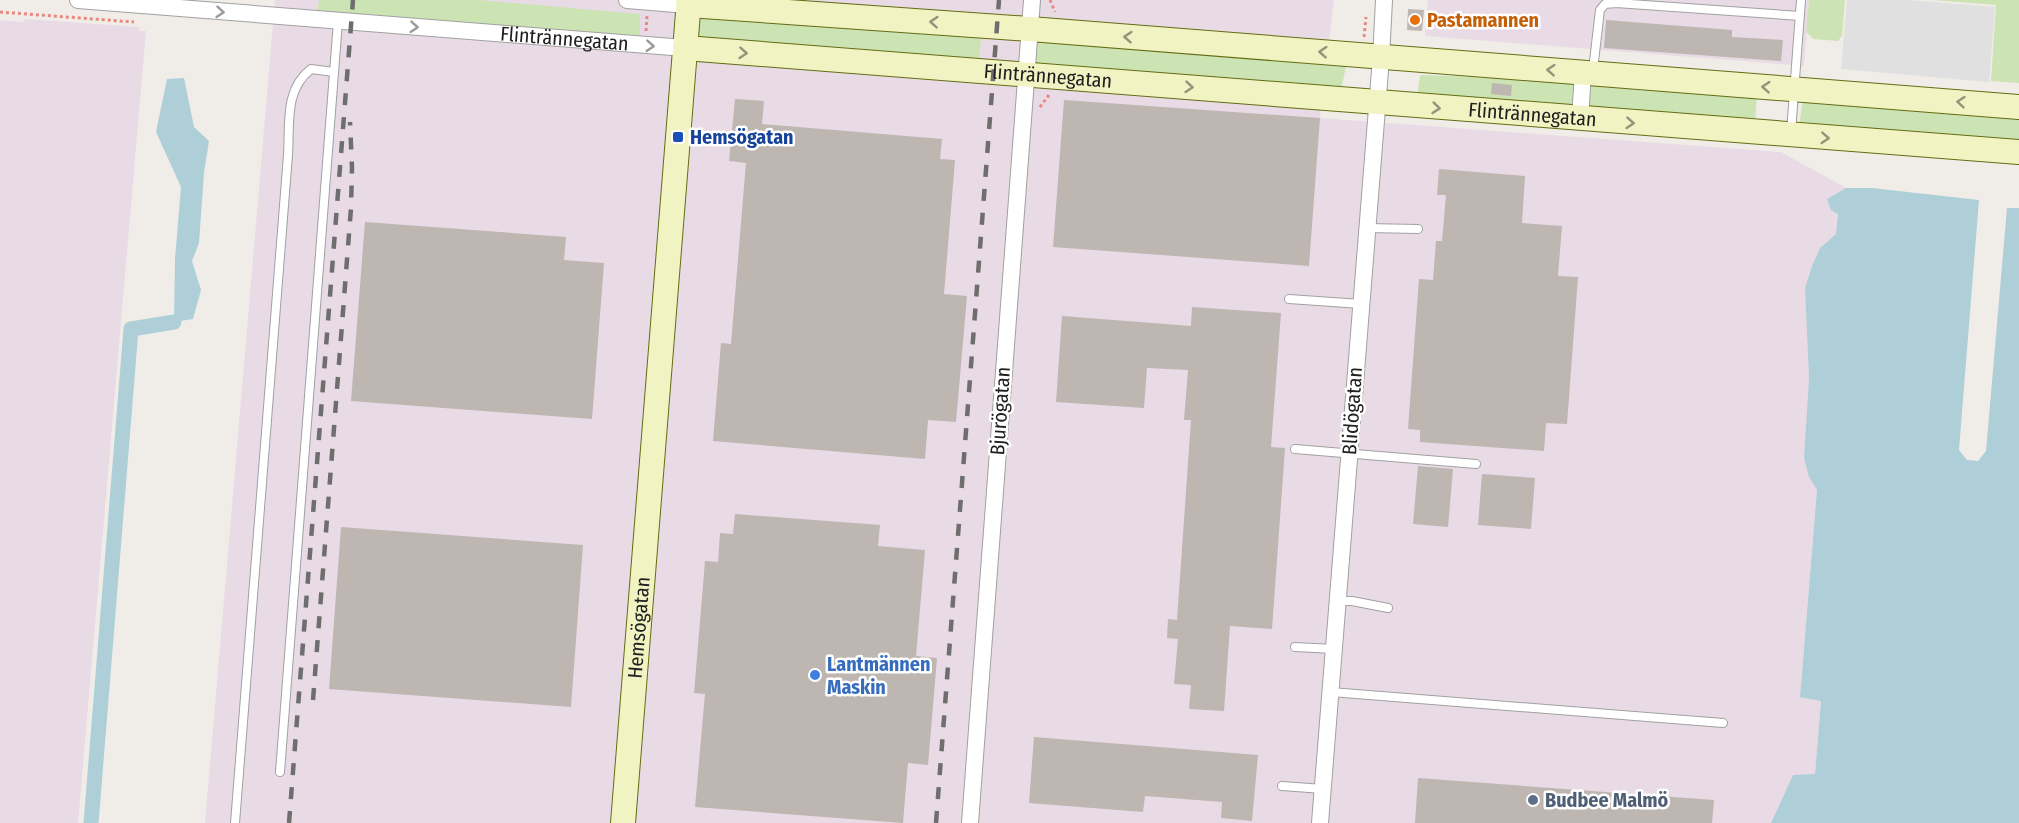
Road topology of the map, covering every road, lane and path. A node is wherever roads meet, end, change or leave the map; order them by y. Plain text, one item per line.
1 (78, 0) edge
2 (627, 0) edge
3 (1032, 0) edge
4 (1384, 0) edge
5 (1801, 0) edge
6 (688, 2) edge
7 (1800, 16) junction
8 (338, 21) junction
9 (1030, 29) junction
10 (685, 48) junction
11 (1381, 58) junction
12 (334, 72) junction
13 (1588, 73) junction
14 (1026, 74) junction
15 (1795, 89) junction
16 (1377, 103) junction
17 (2019, 107) edge
18 (1580, 119) junction
19 (1791, 135) junction
20 (2019, 152) edge
21 (1367, 228) junction
22 (1418, 229) dead end
23 (1289, 299) dead end
24 (1361, 304) junction
25 (1295, 449) dead end
26 (1349, 453) junction
27 (1476, 464) dead end
28 (1338, 601) junction
29 (1388, 608) dead end
30 (1295, 647) dead end
31 (1334, 649) junction
32 (1331, 692) junction
33 (1722, 723) dead end
34 (280, 772) dead end
35 (1282, 786) dead end
36 (1323, 789) junction
37 (235, 823) edge
38 (623, 823) edge
39 (970, 823) edge
40 (1320, 823) edge

1 -> 8 street, Flintrännegatan
2 - 6 street
3 - 9 street, Bjurögatan
4 - 11 street, Blidögatan
5 - 7 lane
9 -> 6 street
6 - 10 street, Hemsögatan
7 - 13 lane
7 - 15 lane
8 -> 10 street, Flintrännegatan
8 - 12 lane
11 -> 9 street
9 - 14 street, Bjurögatan
10 -> 14 street, Flintrännegatan
10 - 38 street, Hemsögatan
13 -> 11 street
11 - 16 street, Blidögatan
12 - 34 lane
12 - 37 lane
15 -> 13 street
13 - 18 street
14 -> 16 street, Flintrännegatan
14 - 39 street, Bjurögatan
17 -> 15 street
15 - 19 lane
16 -> 18 street, Flintrännegatan
16 - 21 street, Blidögatan
18 -> 19 street, Flintrännegatan
19 -> 20 street, Flintrännegatan
21 - 22 lane
21 - 24 street, Blidögatan
23 - 24 lane
24 - 26 street, Blidögatan
25 - 26 lane
26 - 27 lane
26 - 28 street, Blidögatan
28 - 29 lane
28 - 31 street, Blidögatan
30 - 31 lane
31 - 32 street, Blidögatan
32 - 33 lane
32 - 36 street, Blidögatan
35 - 36 lane
36 - 40 street, Blidögatan

